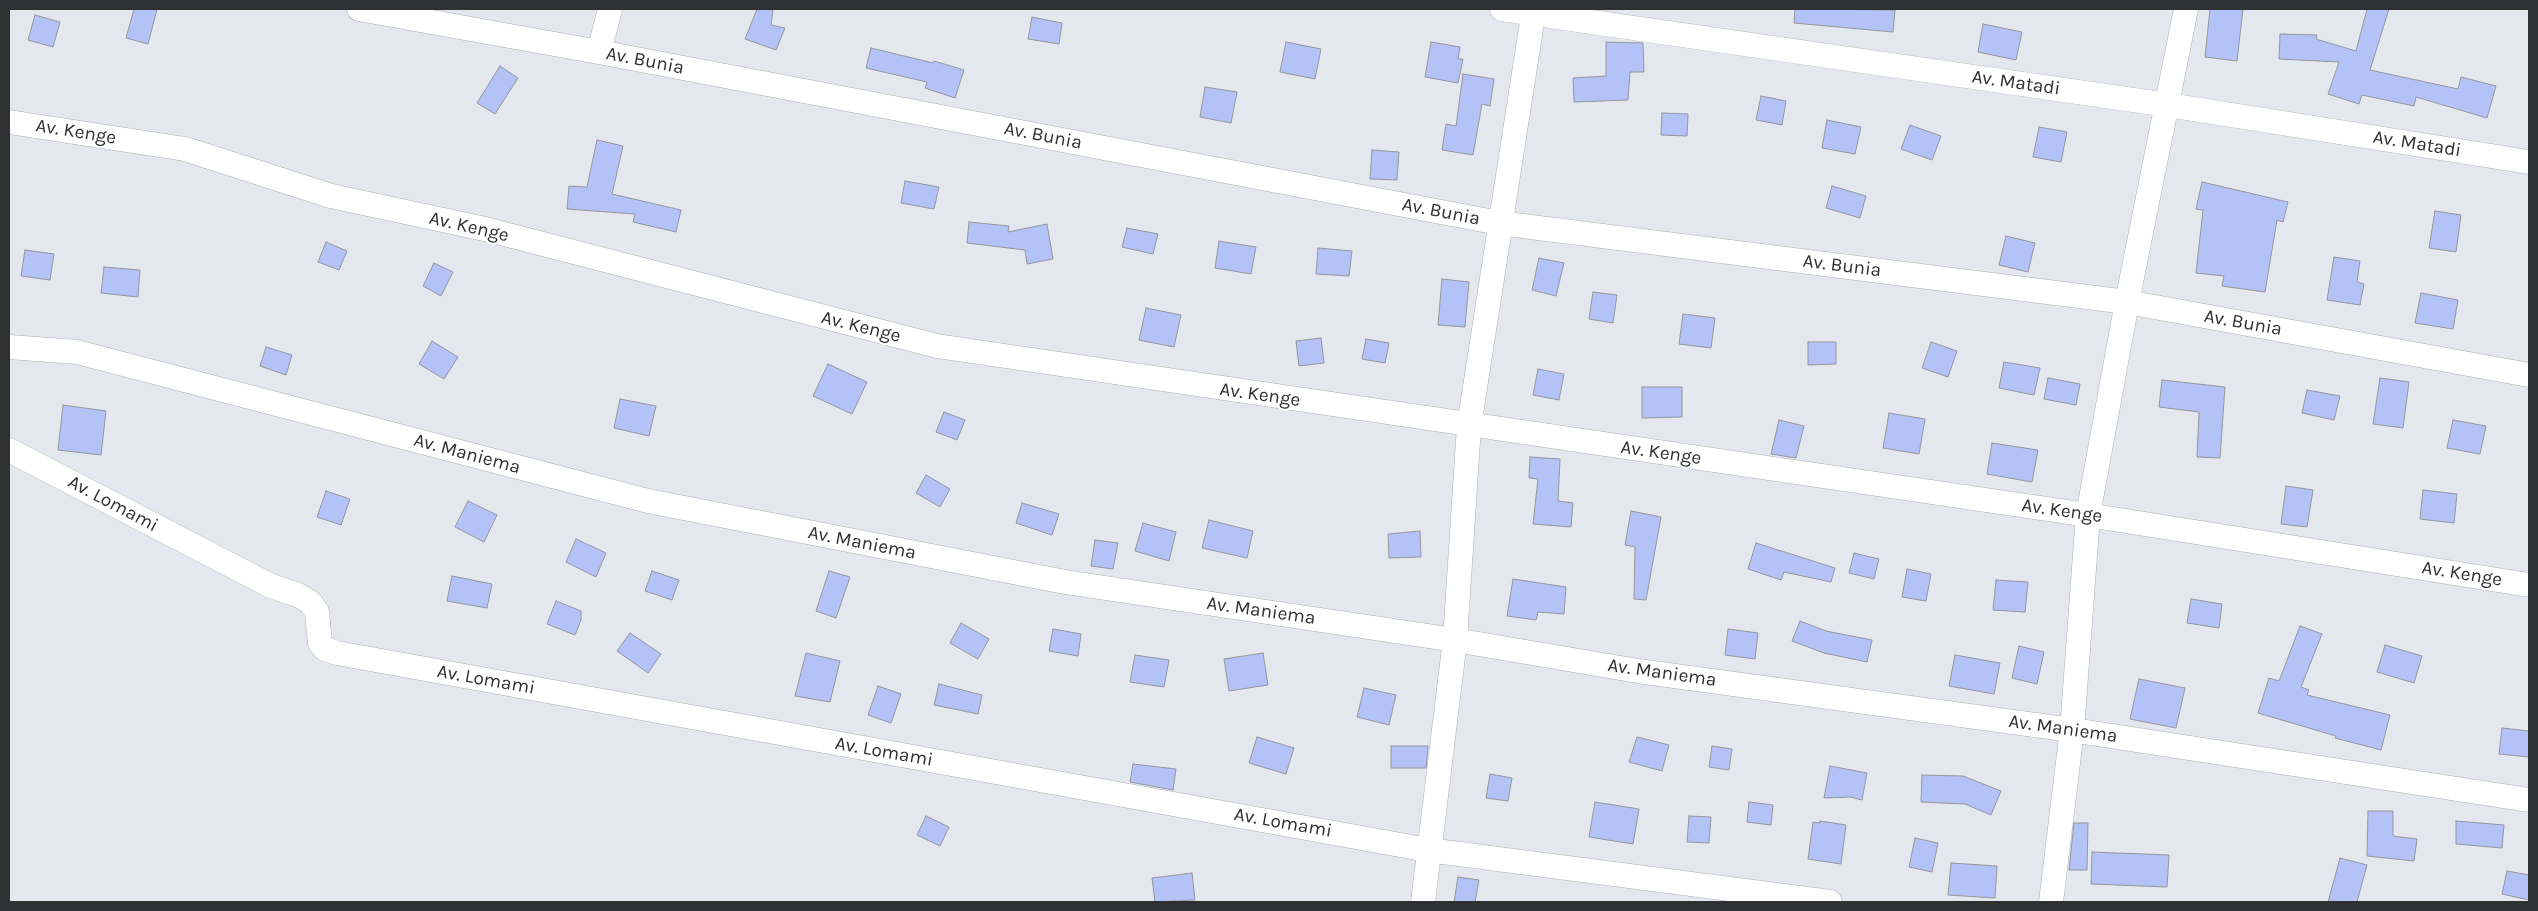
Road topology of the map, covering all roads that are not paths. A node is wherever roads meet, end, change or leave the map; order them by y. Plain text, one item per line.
1 (359, 9) edge
2 (610, 9) edge
3 (1502, 9) edge
4 (2186, 9) edge
5 (1533, 12) edge
6 (599, 52) junction
7 (2168, 105) junction
8 (9, 122) edge
9 (2529, 162) edge
10 (1499, 222) junction
11 (2127, 302) junction
12 (9, 348) edge
13 (2529, 375) edge
14 (1469, 426) junction
15 (9, 450) edge
16 (2088, 515) junction
17 (2529, 585) edge
18 (1455, 640) junction
19 (2072, 730) junction
20 (2529, 800) edge
21 (1428, 850) junction
22 (1423, 902) edge
23 (1830, 902) edge
24 (2052, 902) edge

1 - 6 street, Av. Bunia
2 - 6 street
3 - 5 street, Av. Matadi
4 - 7 street
5 - 7 street, Av. Matadi
5 - 10 street
6 - 10 street, Av. Bunia
7 - 9 street, Av. Matadi
7 - 11 street
8 - 14 street, Av. Kenge
10 - 11 street, Av. Bunia
10 - 14 street
11 - 13 street, Av. Bunia
11 - 16 street
12 - 18 street, Av. Maniema
14 - 16 street, Av. Kenge
14 - 18 street
15 - 21 street, Av. Lomami
16 - 17 street, Av. Kenge
16 - 19 street
18 - 19 street, Av. Maniema
18 - 21 street
19 - 20 street, Av. Maniema
19 - 24 street
21 - 22 street
21 - 23 street, Av. Lomami

